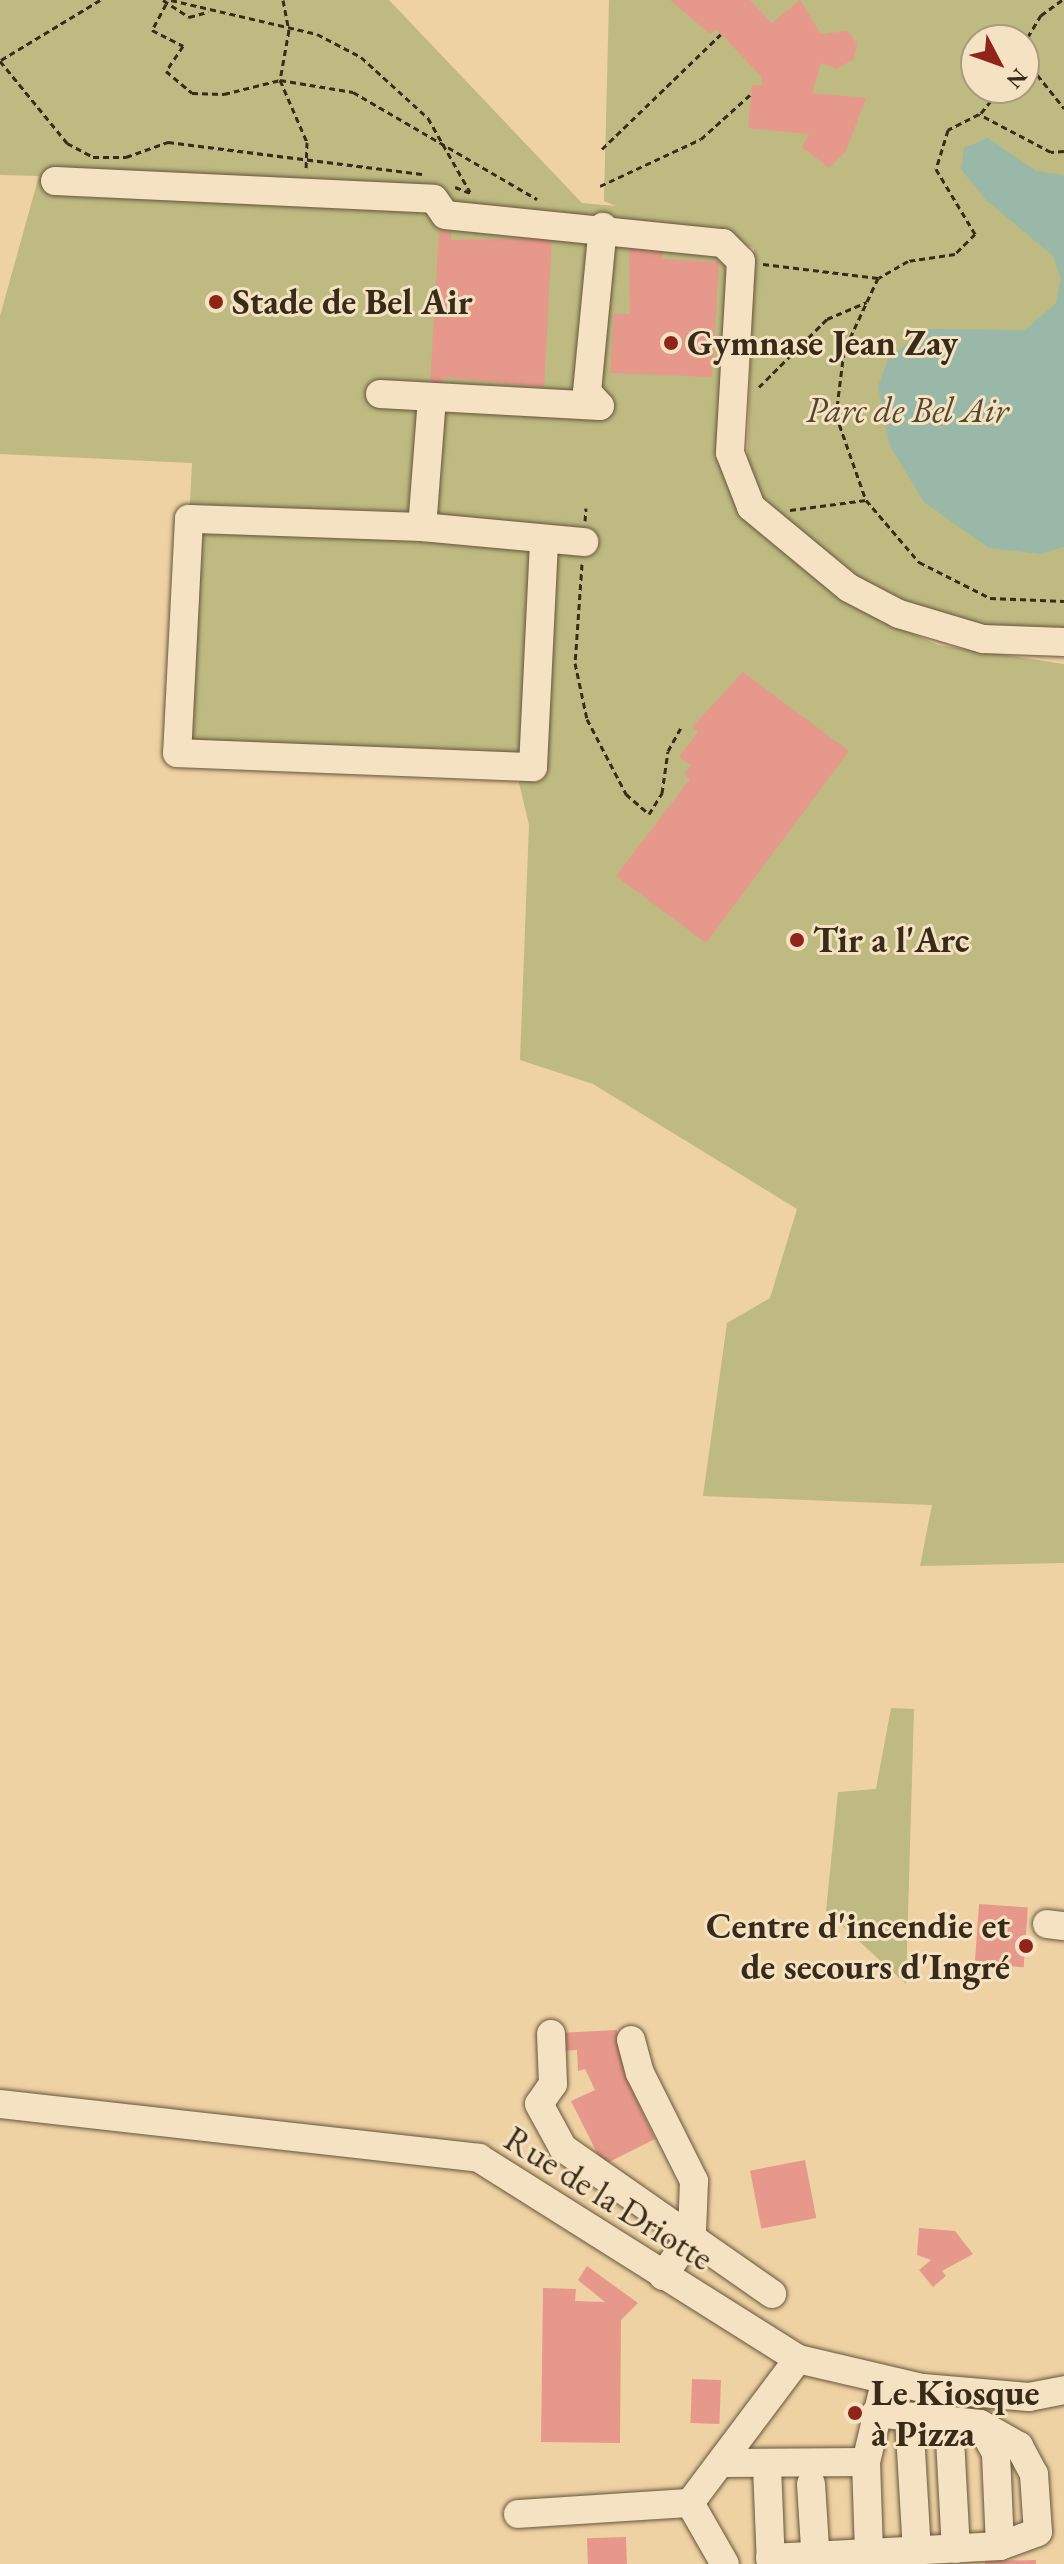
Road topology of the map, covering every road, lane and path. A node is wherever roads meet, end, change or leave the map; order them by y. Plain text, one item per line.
1 (100, 0) edge
2 (171, 0) edge
3 (283, 0) edge
4 (1062, 0) edge
5 (164, 2) edge
6 (211, 11) junction
7 (1036, 24) edge
8 (289, 30) junction
9 (721, 34) dead end
10 (0, 61) edge
11 (1040, 78) edge
12 (280, 80) junction
13 (751, 94) dead end
14 (987, 104) edge
15 (1064, 108) edge
16 (979, 114) junction
17 (446, 144) junction
18 (602, 149) dead end
19 (1064, 151) edge
20 (307, 158) junction
21 (431, 178) dead end
22 (55, 181) dead end
23 (444, 183) dead end
24 (600, 186) dead end
25 (306, 194) junction
26 (473, 205) junction
27 (539, 221) junction
28 (603, 227) junction
29 (741, 261) junction
30 (878, 278) junction
31 (867, 302) junction
32 (380, 394) dead end
33 (432, 398) junction
34 (730, 399) junction
35 (866, 500) junction
36 (586, 508) dead end
37 (766, 521) junction
38 (422, 527) junction
39 (544, 540) junction
40 (584, 542) junction
41 (1064, 601) edge
42 (1064, 642) edge
43 (681, 728) dead end
44 (551, 2034) dead end
45 (631, 2040) dead end
46 (0, 2104) edge
47 (690, 2236) junction
48 (663, 2276) junction
49 (772, 2294) dead end
50 (798, 2359) junction
51 (886, 2383) junction
52 (1064, 2390) edge
53 (876, 2413) junction
54 (909, 2417) junction
55 (949, 2421) junction
56 (980, 2424) junction
57 (866, 2462) junction
58 (725, 2463) junction
59 (767, 2466) junction
60 (811, 2484) dead end
61 (690, 2503) junction
62 (518, 2514) dead end
63 (1000, 2546) junction
64 (956, 2549) junction
65 (917, 2551) junction
66 (869, 2553) junction
67 (816, 2560) edge
68 (770, 2561) edge
69 (725, 2564) edge

1 - 10 path
2 - 6 path
3 - 8 path
4 - 7 path
5 - 6 path
5 - 12 path
6 - 8 path
8 - 12 path
8 - 17 path
9 - 18 path
10 - 20 path
11 - 15 path
12 - 17 path
12 - 20 path
13 - 24 path
14 - 16 path
16 - 19 path
16 - 30 path
17 - 26 path
17 - 27 path
20 - 21 path
20 - 25 path
22 - 25 street
23 - 26 path
25 - 26 street
26 - 27 street
27 - 28 street
28 - 29 street
28 - 33 street
29 - 30 path
29 - 34 street
30 - 31 path
31 - 34 path
31 - 35 path
32 - 33 street
33 - 38 street
34 - 37 street
35 - 37 path
35 - 41 path
36 - 40 path
37 - 42 street
38 - 39 street
38 - 39 street
39 - 40 street
40 - 43 path
44 - 47 street
45 - 47 street
46 - 48 street, Rue de la Driotte
47 - 48 street
47 - 49 street
48 - 50 street, Rue de la Driotte
50 - 51 street, Rue de la Driotte
50 - 58 street
51 - 52 street, Rue de la Driotte
51 - 53 street
53 - 54 street
53 - 57 street
54 - 55 street
54 - 65 street
55 - 56 street
55 - 64 street
56 - 63 street
56 - 63 street
57 - 59 street
57 - 66 street
58 - 59 street
58 - 61 street
59 - 68 street
60 - 67 street
61 - 62 street
61 - 69 street
63 - 64 street
64 - 65 street
65 - 66 street
66 - 67 street
67 - 68 street

